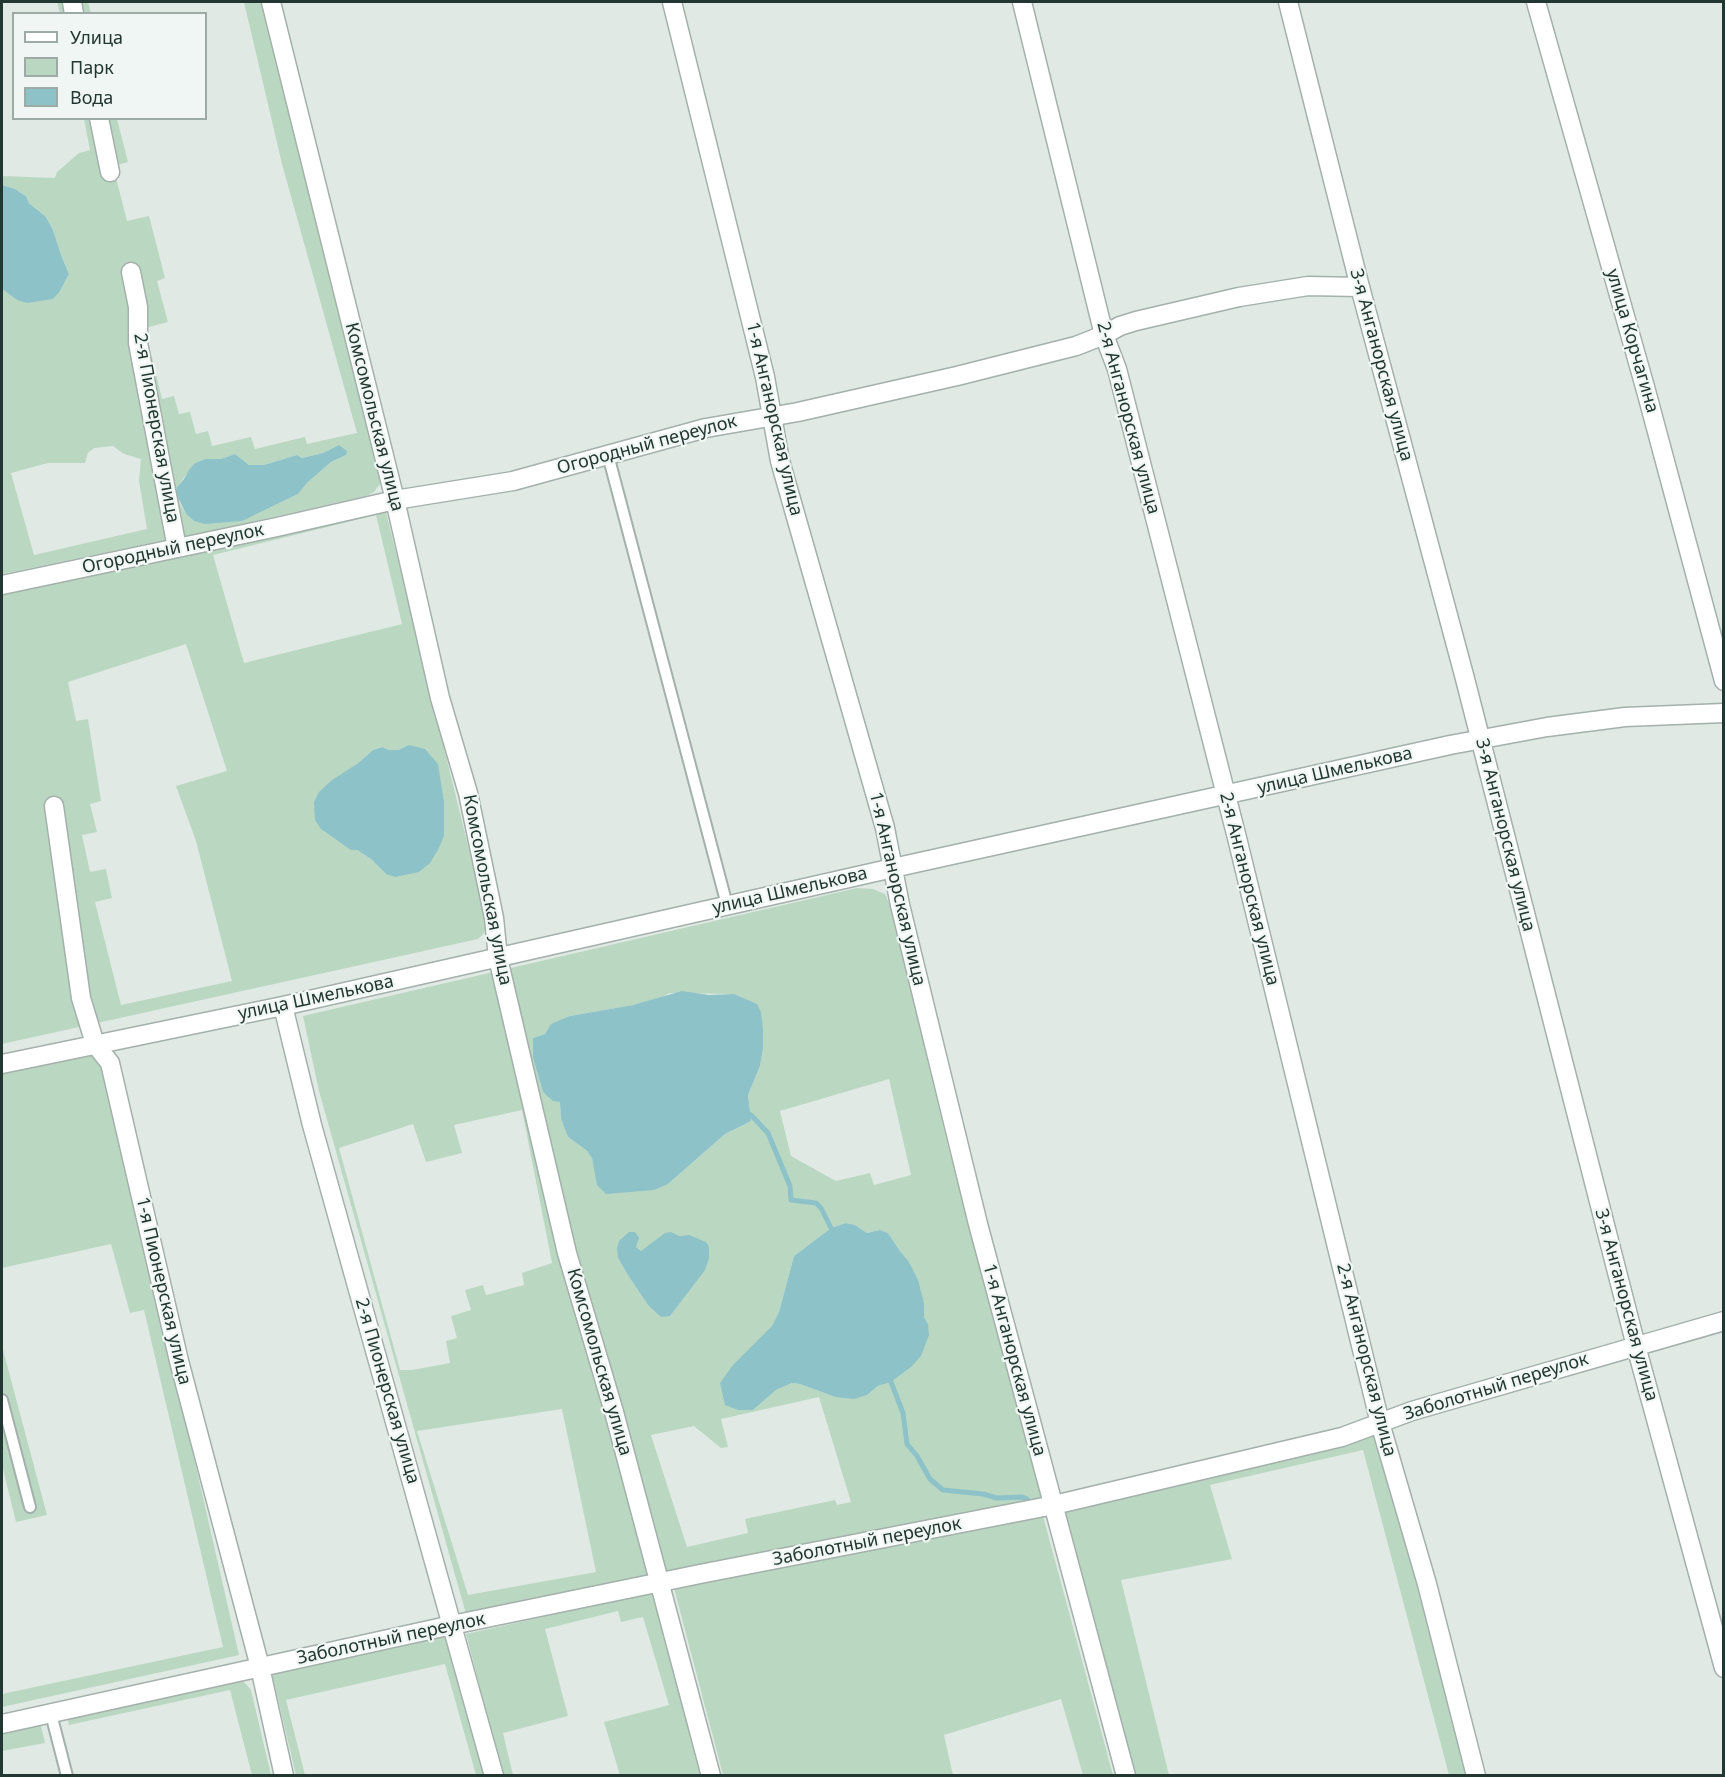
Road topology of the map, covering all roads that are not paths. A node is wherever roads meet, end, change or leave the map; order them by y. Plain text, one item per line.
1 (271, 2) edge
2 (672, 2) edge
3 (1022, 2) edge
4 (1288, 2) edge
5 (1536, 2) edge
6 (99, 120) edge
7 (110, 172) dead end
8 (131, 272) dead end
9 (1360, 287) junction
10 (1104, 335) junction
11 (773, 415) junction
12 (608, 455) junction
13 (395, 500) junction
14 (177, 548) junction
15 (2, 585) edge
16 (1724, 681) edge
17 (1724, 713) edge
18 (1480, 739) junction
19 (1226, 796) junction
20 (54, 806) dead end
21 (893, 868) junction
22 (727, 905) junction
23 (498, 958) junction
24 (283, 1006) junction
25 (95, 1044) junction
26 (2, 1064) edge
27 (1724, 1321) edge
28 (1636, 1346) junction
29 (2, 1400) edge
30 (1380, 1423) junction
31 (1054, 1505) junction
32 (30, 1507) dead end
33 (659, 1583) junction
34 (453, 1625) junction
35 (260, 1667) junction
36 (1724, 1668) edge
37 (51, 1714) junction
38 (2, 1724) edge
39 (67, 1776) edge
40 (284, 1776) edge
41 (494, 1776) edge
42 (711, 1776) edge
43 (1126, 1776) edge
44 (1476, 1776) edge

1 - 13 street, Комсомольская улица
2 - 11 street, 1-я Анганорская улица
3 - 10 street, 2-я Анганорская улица
4 - 9 street, 3-я Анганорская улица
5 - 16 street, улица Корчагина
6 - 7 street
8 - 14 street, 2-я Пионерская улица
9 - 10 street, Огородный переулок
9 - 18 street, 3-я Анганорская улица
10 - 11 street, Огородный переулок
10 - 19 street, 2-я Анганорская улица
11 - 12 street, Огородный переулок
11 - 21 street, 1-я Анганорская улица
12 - 13 street, Огородный переулок
12 - 22 lane
13 - 14 street, Огородный переулок
13 - 23 street, Комсомольская улица
14 - 15 street, Огородный переулок
17 - 18 street, улица Шмелькова
18 - 19 street, улица Шмелькова
18 - 28 street, 3-я Анганорская улица
19 - 21 street, улица Шмелькова
19 - 30 street, 2-я Анганорская улица
20 - 25 street, 1-я Пионерская улица
21 - 22 street, улица Шмелькова
21 - 31 street, 1-я Анганорская улица
22 - 23 street, улица Шмелькова
23 - 24 street, улица Шмелькова
23 - 33 street, Комсомольская улица
24 - 25 street, улица Шмелькова
24 - 34 street, 2-я Пионерская улица
25 - 26 street, улица Шмелькова
25 - 35 street, 1-я Пионерская улица
27 - 28 street, Заболотный переулок
28 - 30 street, Заболотный переулок
28 - 36 street, 3-я Анганорская улица
29 - 32 lane
30 - 31 street, Заболотный переулок
30 - 44 street, 2-я Анганорская улица
31 - 33 street, Заболотный переулок
31 - 43 street, 1-я Анганорская улица
33 - 34 street, Заболотный переулок
33 - 42 street, Комсомольская улица
34 - 35 street, Заболотный переулок
34 - 41 street, 2-я Пионерская улица
35 - 37 street, Заболотный переулок
35 - 40 street, 1-я Пионерская улица
37 - 38 street, Заболотный переулок
37 - 39 lane

